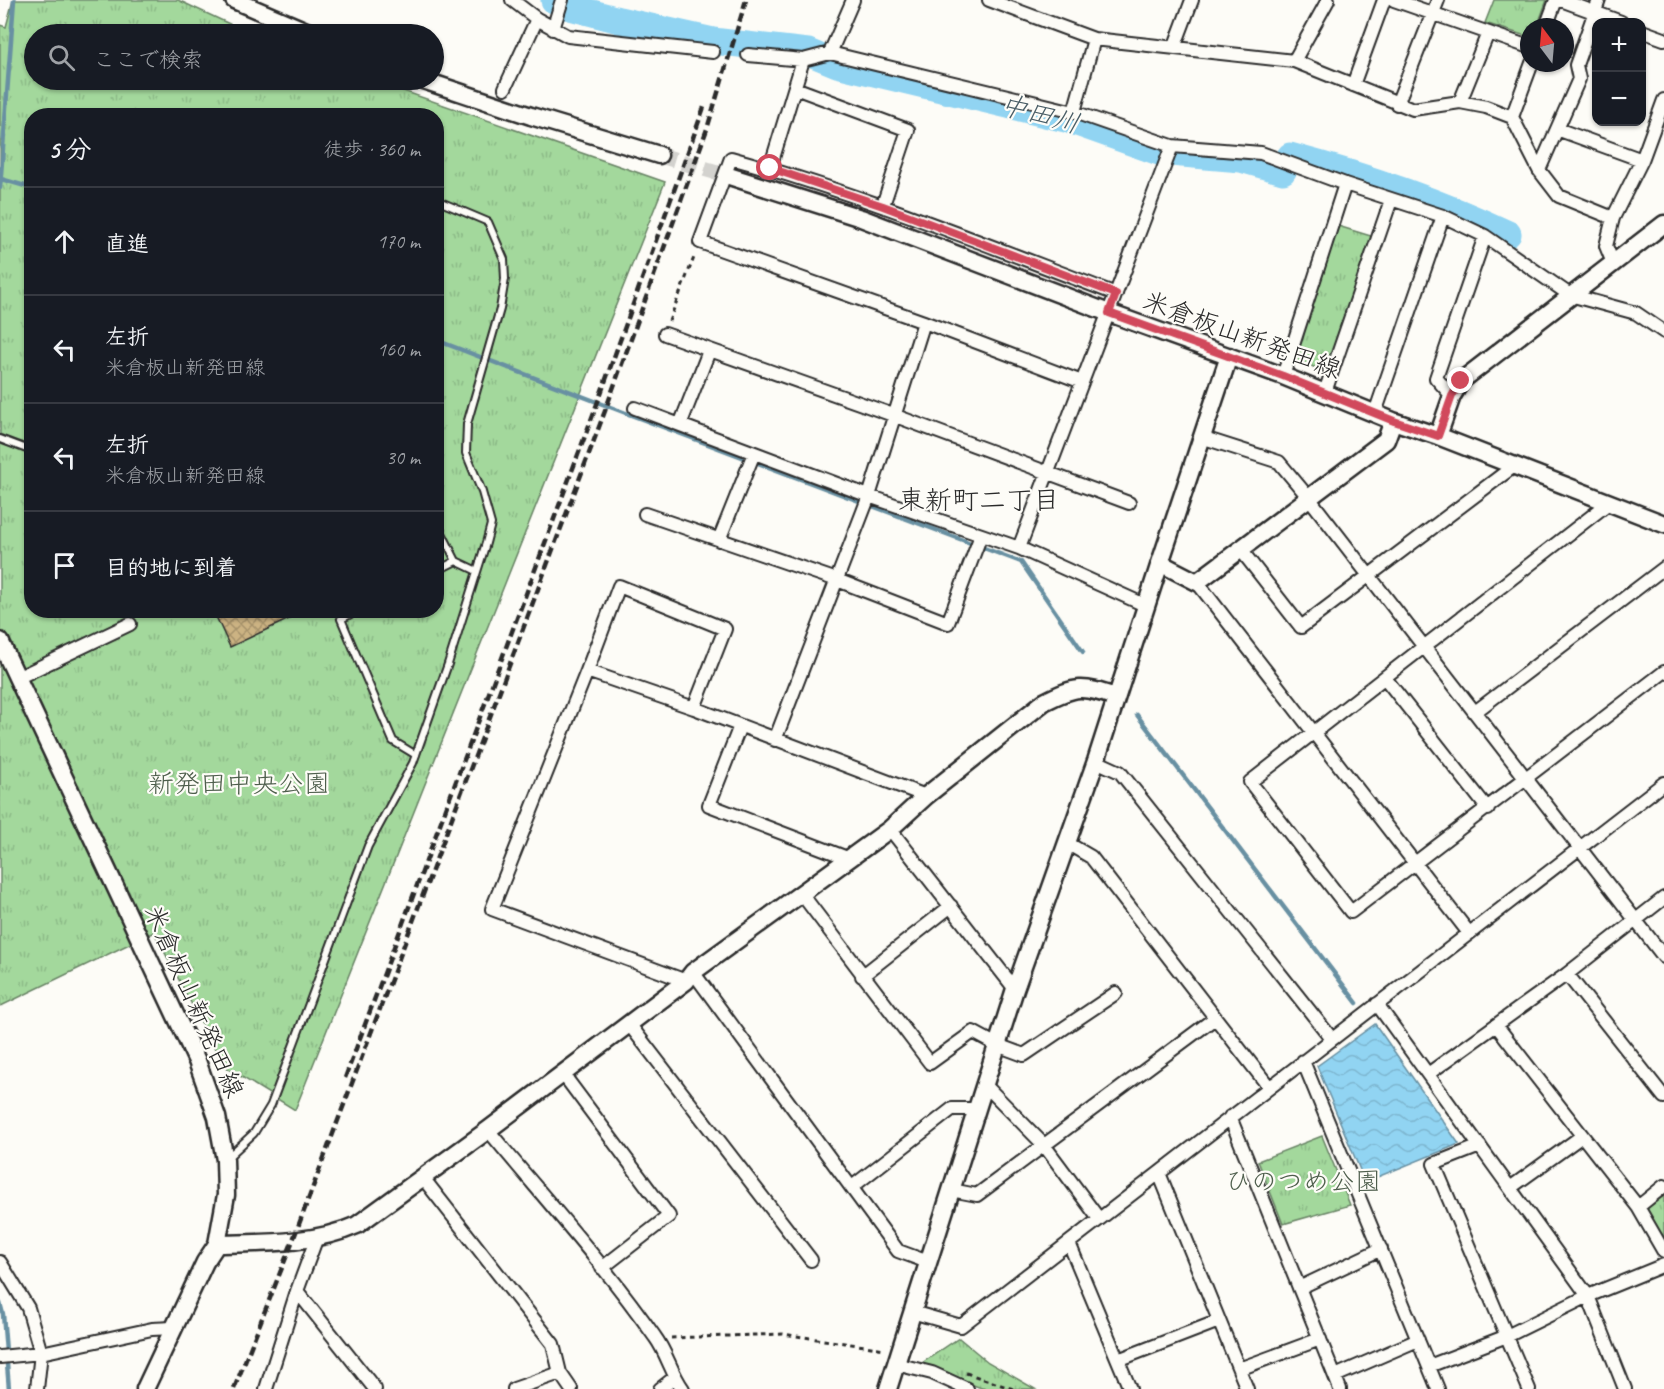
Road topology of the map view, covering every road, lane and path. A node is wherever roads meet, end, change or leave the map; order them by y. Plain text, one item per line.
1 (234, 0) edge
2 (512, 0) edge
3 (562, 0) edge
4 (853, 0) edge
5 (989, 0) edge
6 (1192, 0) edge
7 (1328, 0) edge
8 (1384, 0) edge
9 (1394, 0) edge
10 (1438, 0) edge
11 (1556, 0) edge
12 (1561, 0) edge
13 (1011, 4) edge
14 (1597, 6) edge
15 (1433, 14) junction
16 (1549, 18) edge
17 (1615, 18) edge
18 (537, 19) junction
19 (290, 24) edge
20 (553, 28) junction
21 (1488, 33) junction
22 (1646, 33) edge
23 (1094, 39) junction
24 (1664, 39) edge
25 (1520, 44) edge
26 (1174, 48) junction
27 (713, 52) dead end
28 (830, 53) junction
29 (748, 55) dead end
30 (803, 60) junction
31 (1294, 61) junction
32 (1529, 72) edge
33 (1353, 85) junction
34 (444, 87) edge
35 (506, 88) dead end
36 (795, 88) junction
37 (1664, 100) edge
38 (1460, 102) junction
39 (1397, 104) junction
40 (1074, 112) junction
41 (1512, 117) junction
42 (1557, 129) junction
43 (1172, 146) junction
44 (658, 155) tunnel mouth
45 (1642, 160) junction
46 (770, 168) junction
47 (1539, 170) junction
48 (729, 176) tunnel mouth
49 (1345, 184) junction
50 (1391, 200) junction
51 (444, 203) edge
52 (883, 206) junction
53 (1443, 216) junction
54 (1613, 218) junction
55 (1664, 224) edge
56 (1485, 236) junction
57 (700, 242) junction
58 (1613, 262) junction
59 (1116, 294) junction
60 (1570, 295) junction
61 (1109, 313) junction
62 (924, 322) junction
63 (1664, 333) edge
64 (665, 334) joint
65 (709, 351) junction
66 (1229, 356) junction
67 (1283, 376) junction
68 (1082, 382) junction
69 (1325, 392) junction
70 (1452, 396) junction
71 (635, 408) dead end
72 (1375, 413) junction
73 (893, 415) junction
74 (1394, 421) junction
75 (680, 425) junction
76 (1438, 436) junction
77 (1201, 437) junction
78 (0, 439) edge
79 (24, 447) edge
80 (754, 453) junction
81 (1514, 466) junction
82 (1047, 473) junction
83 (869, 495) junction
84 (1309, 498) junction
85 (1610, 502) junction
86 (1129, 503) dead end
87 (645, 514) dead end
88 (1664, 524) edge
89 (981, 535) junction
90 (444, 538) edge
91 (719, 540) junction
92 (1019, 548) junction
93 (1241, 550) junction
94 (456, 561) junction
95 (1160, 563) junction
96 (444, 567) edge
97 (1664, 568) edge
98 (477, 571) junction
99 (1369, 575) junction
100 (837, 580) junction
101 (1197, 582) junction
102 (1147, 606) junction
103 (343, 618) edge
104 (130, 624) dead end
105 (0, 642) edge
106 (1424, 647) junction
107 (587, 671) junction
108 (1664, 672) edge
109 (17, 678) junction
110 (1385, 678) junction
111 (1116, 697) junction
112 (694, 708) junction
113 (1475, 712) junction
114 (740, 726) junction
115 (1314, 732) junction
116 (775, 740) junction
117 (416, 755) junction
118 (1096, 762) junction
119 (1527, 779) junction
120 (1664, 783) edge
121 (926, 796) junction
122 (1488, 809) junction
123 (890, 829) junction
124 (1067, 843) junction
125 (1580, 847) junction
126 (850, 859) junction
127 (1414, 863) junction
128 (801, 893) junction
129 (1664, 898) edge
130 (951, 906) junction
131 (1636, 921) junction
132 (1469, 933) junction
133 (1664, 957) edge
134 (1567, 974) junction
135 (862, 976) junction
136 (689, 977) junction
137 (1015, 989) junction
138 (1116, 993) dead end
139 (1377, 1004) junction
140 (1215, 1018) junction
141 (629, 1024) junction
142 (1496, 1025) junction
143 (1332, 1039) junction
144 (997, 1045) junction
145 (1303, 1061) junction
146 (563, 1074) junction
147 (1428, 1074) junction
148 (985, 1085) junction
149 (1269, 1087) junction
150 (1664, 1097) edge
151 (977, 1109) junction
152 (1230, 1118) junction
153 (488, 1130) junction
154 (1582, 1136) junction
155 (1044, 1145) junction
156 (1480, 1146) junction
157 (225, 1160) junction
158 (1159, 1173) junction
159 (423, 1178) junction
160 (1664, 1186) edge
161 (852, 1187) junction
162 (1510, 1188) junction
163 (951, 1190) junction
164 (1638, 1207) junction
165 (1099, 1219) junction
166 (317, 1237) junction
167 (1069, 1243) junction
168 (217, 1244) junction
169 (1381, 1249) junction
170 (1664, 1252) edge
171 (811, 1260) dead end
172 (0, 1262) edge
173 (928, 1262) junction
174 (1664, 1265) edge
175 (602, 1268) junction
176 (1299, 1288) junction
177 (297, 1292) junction
178 (1588, 1296) junction
179 (912, 1312) junction
180 (1219, 1321) junction
181 (173, 1328) junction
182 (1507, 1336) junction
183 (657, 1339) junction
184 (1320, 1339) junction
185 (1418, 1340) junction
186 (41, 1353) junction
187 (0, 1358) edge
188 (898, 1358) junction
189 (1118, 1360) junction
190 (1429, 1366) junction
191 (1239, 1369) junction
192 (962, 1371) dead end
193 (560, 1373) junction
194 (1335, 1376) junction
195 (674, 1378) junction
196 (37, 1389) edge
197 (145, 1389) edge
198 (266, 1389) edge
199 (375, 1389) edge
200 (514, 1389) edge
201 (571, 1389) edge
202 (660, 1389) edge
203 (683, 1389) edge
204 (888, 1389) edge
205 (966, 1389) edge
206 (1013, 1389) edge
207 (1130, 1389) edge
208 (1247, 1389) edge
209 (1340, 1389) edge
210 (1438, 1389) edge
211 (1528, 1389) edge
212 (1625, 1389) edge

1 - 19 street
2 - 18 street
3 - 20 street
4 - 28 street
5 - 13 street
6 - 26 street
7 - 31 street
8 - 33 street
9 - 15 street
10 - 15 street
11 - 16 street
12 - 14 street
13 - 23 street
14 - 17 street
14 - 42 street
15 - 21 street
15 - 39 street
18 - 20 street
18 - 35 street
20 - 27 street
21 - 25 street
21 - 38 street
22 - 24 street
23 - 26 street
23 - 40 street
26 - 31 street
28 - 30 street
28 - 40 street
29 - 30 street
30 - 36 street
31 - 33 street
32 - 41 street
33 - 39 street
34 - 44 street
36 - 46 street
36 - 52 street
37 - 45 street
38 - 39 street
38 - 41 street
40 - 43 street
41 - 47 street
42 - 45 street
42 - 47 street
43 - 49 street
43 - 59 street
45 - 54 street
46 - 52 street
46 - 57 street
47 - 54 street
48 - 61 street, 米倉板山新発田線
49 - 50 street
49 - 67 street
50 - 53 street
50 - 69 street
51 - 98 lane
52 - 59 street
53 - 56 street
53 - 72 street
54 - 58 street
55 - 58 street
56 - 60 street
56 - 70 street
57 - 62 street
57 - 64 path
58 - 60 street
59 - 61 street
60 - 63 street
60 - 70 street
61 - 66 street, 米倉板山新発田線
61 - 68 street
62 - 68 street
62 - 73 street
64 - 65 street
65 - 73 street
65 - 75 street
66 - 67 street, 米倉板山新発田線
66 - 77 street
67 - 69 street, 米倉板山新発田線
68 - 82 street
69 - 72 street, 米倉板山新発田線
70 - 76 street
71 - 75 street
72 - 74 street, 米倉板山新発田線
73 - 82 street
73 - 83 street
74 - 76 street, 米倉板山新発田線
74 - 84 street
75 - 80 street
76 - 81 street, 米倉板山新発田線
77 - 84 street
77 - 95 street
78 - 79 lane
80 - 83 street
80 - 91 street
81 - 85 street, 米倉板山新発田線
81 - 99 street
82 - 86 street
82 - 92 street
83 - 89 street
83 - 100 street
84 - 93 street
84 - 99 street
85 - 88 street, 米倉板山新発田線
85 - 106 street
87 - 91 street
89 - 92 street
89 - 100 street
90 - 94 lane
91 - 100 street
92 - 102 street
93 - 99 street
93 - 101 street
94 - 96 lane
94 - 98 lane
95 - 101 street
95 - 102 street
97 - 113 street
98 - 117 lane
99 - 106 street
100 - 116 street
101 - 115 street
102 - 111 street
103 - 117 lane
104 - 109 street
105 - 109 street, 米倉板山新発田線
106 - 110 street
106 - 113 street
107 - 112 street
107 - 112 street
107 - 136 street
108 - 119 street
109 - 157 street, 米倉板山新発田線
110 - 115 street
110 - 122 street
111 - 118 street
111 - 121 street
112 - 114 street
113 - 119 street
114 - 116 street
114 - 126 street
115 - 127 street
115 - 127 street
116 - 121 street
117 - 157 lane
118 - 124 street
118 - 143 street
119 - 122 street
119 - 125 street
120 - 125 street
121 - 123 street
122 - 127 street
123 - 126 street
123 - 130 street
124 - 137 street
124 - 140 street
125 - 131 street
125 - 132 street
126 - 128 street
127 - 132 street
128 - 135 street
128 - 136 street
129 - 131 street
130 - 135 street
130 - 137 street
131 - 133 street
131 - 134 street
132 - 139 street
134 - 142 street
134 - 150 street
135 - 144 street
136 - 141 street
136 - 161 street
137 - 144 street
138 - 144 street
139 - 143 street
139 - 147 street
140 - 149 street
140 - 155 street
141 - 146 street
141 - 171 street
142 - 147 street
142 - 154 street
143 - 145 street
144 - 148 street
145 - 149 street
145 - 169 street
146 - 153 street
146 - 175 street
147 - 156 street
148 - 151 street
148 - 155 street
149 - 152 street
151 - 161 street
151 - 163 street
152 - 158 street
152 - 176 street
153 - 159 street
153 - 175 street
154 - 162 street
154 - 164 street
155 - 163 street
155 - 165 street
156 - 162 street
156 - 182 street
157 - 168 street, 米倉板山新発田線
158 - 165 street
158 - 180 street
159 - 166 street
159 - 193 street
160 - 164 street
161 - 173 street
162 - 178 street
163 - 173 street
164 - 170 street
165 - 167 street
166 - 168 street
166 - 177 street
167 - 179 street
167 - 189 street
168 - 181 street, 米倉板山新発田線
169 - 176 street
169 - 185 street
172 - 186 street
173 - 179 street
174 - 178 street
175 - 183 street
176 - 184 street
177 - 198 street
177 - 199 street
178 - 182 street
178 - 212 street
179 - 188 street
180 - 189 street
180 - 191 street
181 - 186 street
181 - 197 street, 米倉板山新発田線
182 - 190 street
182 - 211 street
183 - 188 path
183 - 195 street
184 - 191 street
184 - 194 street
185 - 190 street
185 - 194 street
186 - 187 street
186 - 196 street
188 - 204 street
188 - 205 street
189 - 207 street
190 - 210 street
191 - 208 street
192 - 206 path
193 - 200 street
193 - 201 street
194 - 209 street
195 - 202 street
195 - 203 street

